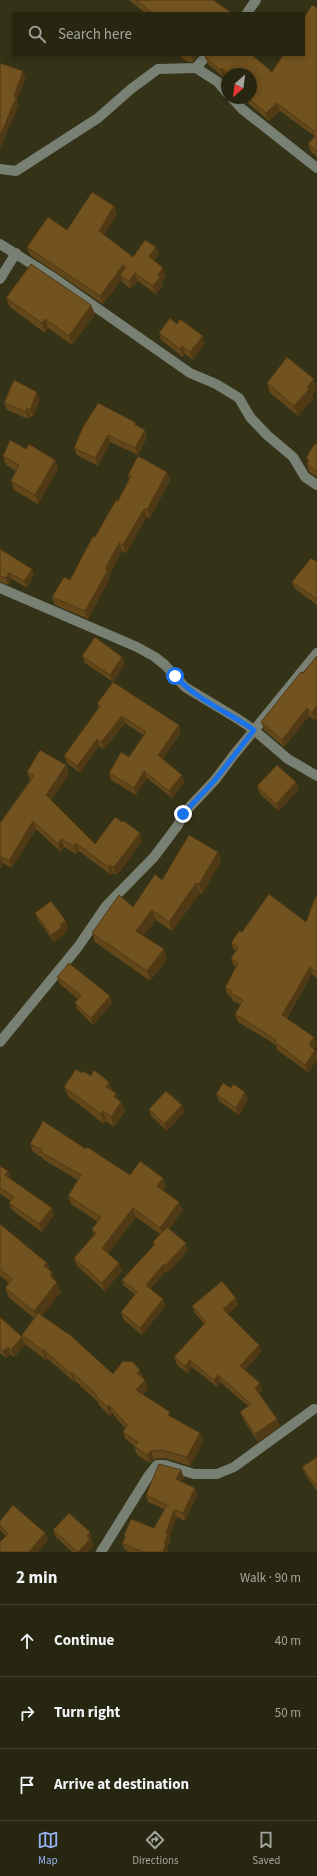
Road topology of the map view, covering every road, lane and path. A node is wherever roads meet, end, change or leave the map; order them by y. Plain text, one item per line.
1 (256, 0) edge
2 (248, 12) edge
3 (206, 56) edge
4 (196, 68) junction
5 (221, 85) edge
6 (237, 104) edge
7 (317, 168) edge
8 (0, 169) edge
9 (0, 244) edge
10 (16, 253) junction
11 (0, 279) edge
12 (317, 485) edge
13 (0, 588) edge
14 (317, 653) edge
15 (254, 730) junction
16 (317, 776) edge
17 (0, 1042) edge
18 (314, 1409) dead end
19 (101, 1552) edge

1 - 2 street
3 - 4 street
4 - 5 street
4 - 8 street
6 - 7 street
9 - 10 street
10 - 11 street
10 - 12 street
13 - 15 street
14 - 15 street
15 - 16 street
15 - 17 street
18 - 19 street

